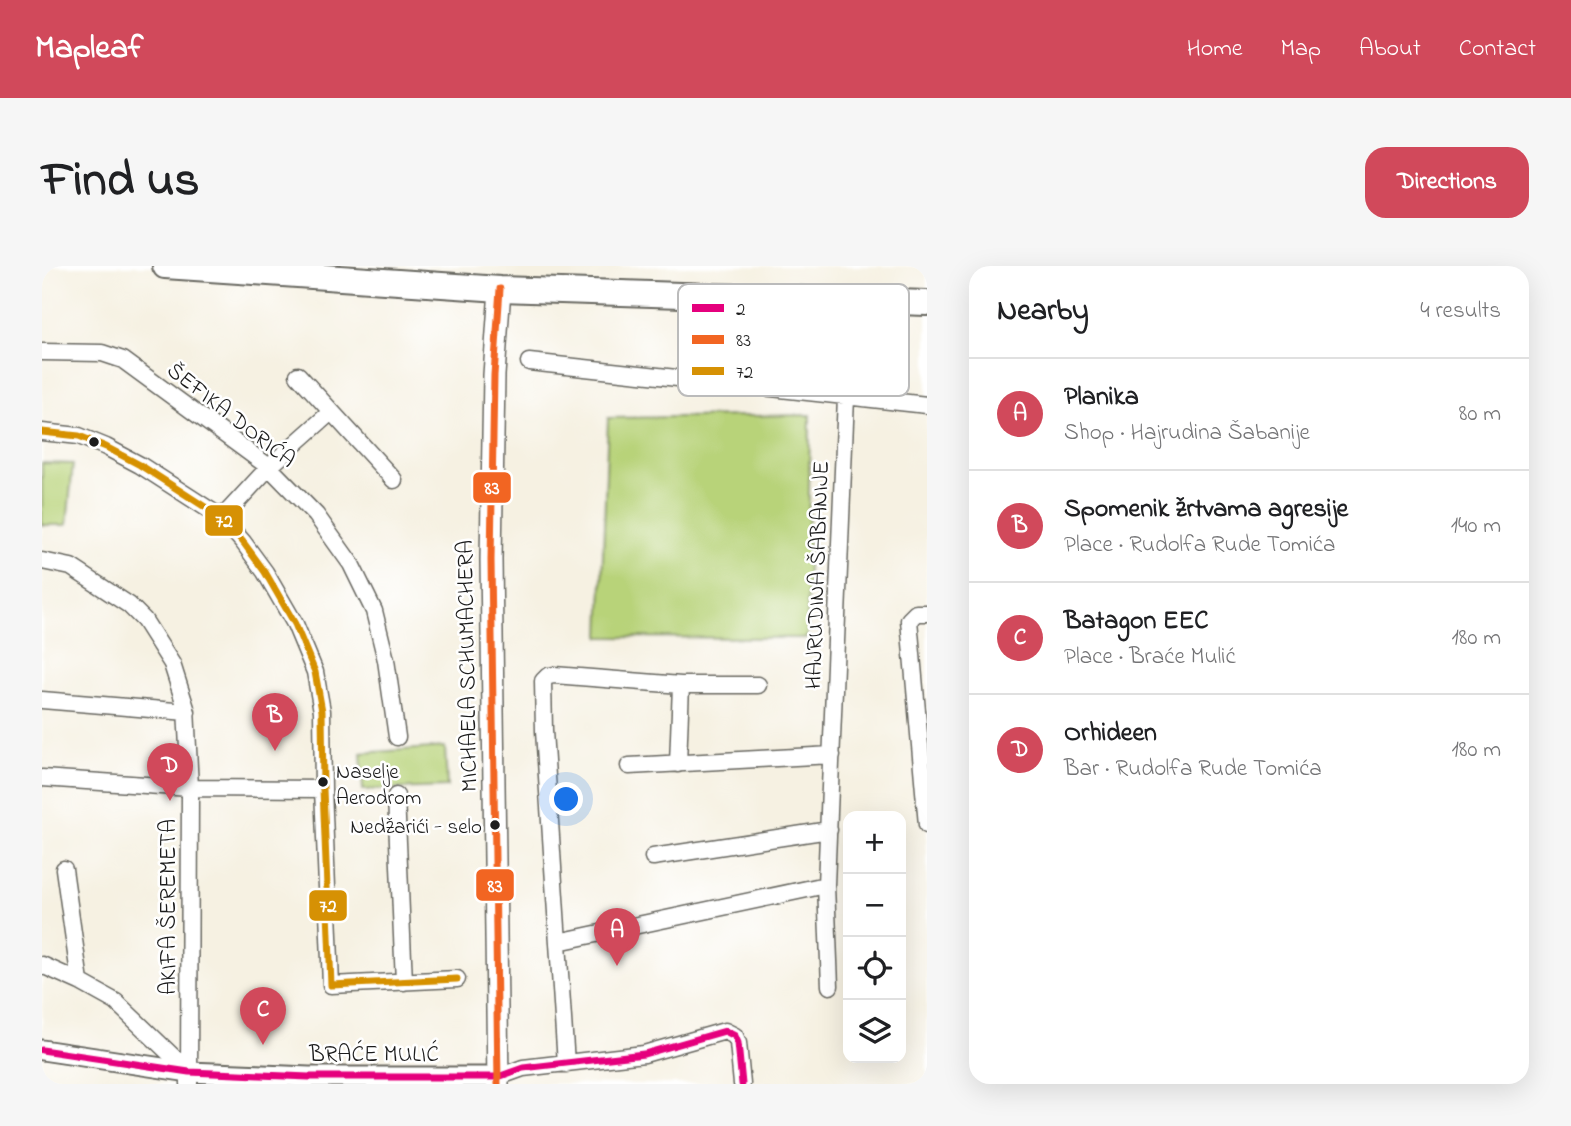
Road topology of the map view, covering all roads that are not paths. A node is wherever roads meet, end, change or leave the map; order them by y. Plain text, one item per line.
1 (165, 266) edge
2 (214, 268) edge
3 (500, 289) junction
4 (678, 295) edge
5 (909, 302) edge
6 (927, 303) edge
7 (42, 352) edge
8 (529, 362) dead end
9 (298, 376) dead end
10 (678, 378) edge
11 (837, 396) edge
12 (846, 397) junction
13 (927, 405) edge
14 (331, 412) junction
15 (42, 432) edge
16 (269, 467) junction
17 (394, 480) dead end
18 (222, 518) junction
19 (42, 561) edge
20 (927, 613) edge
21 (681, 685) junction
22 (758, 685) dead end
23 (42, 700) edge
24 (186, 710) junction
25 (397, 737) dead end
26 (832, 755) junction
27 (678, 764) junction
28 (629, 766) dead end
29 (924, 768) edge
30 (42, 778) edge
31 (190, 788) junction
32 (323, 789) junction
33 (396, 796) dead end
34 (927, 825) edge
35 (829, 831) junction
36 (653, 857) dead end
37 (64, 869) dead end
38 (826, 885) junction
39 (558, 942) junction
40 (42, 965) edge
41 (457, 979) dead end
42 (80, 982) junction
43 (404, 982) junction
44 (830, 986) dead end
45 (42, 1050) edge
46 (566, 1064) junction
47 (189, 1078) edge
48 (498, 1080) edge
49 (742, 1084) edge

1 - 2 main road
2 - 3 main road
3 - 4 main road
3 - 48 main road, MICHAELA SCHUMACHERA
5 - 6 main road
7 - 16 street, ŠEFIKA DORIĆA
8 - 10 street
9 - 14 street
11 - 12 street
12 - 13 street
12 - 26 street, HAJRUDINA ŠABANIJE
14 - 16 street
14 - 17 street
15 - 18 street
16 - 18 street
16 - 25 street, ŠEFIKA DORIĆA
18 - 32 street
19 - 24 street, AKIFA ŠEREMETA
20 - 29 street
21 - 22 street
21 - 27 street
21 - 39 street
23 - 24 street
24 - 31 street, AKIFA ŠEREMETA
26 - 27 street
26 - 35 street, HAJRUDINA ŠABANIJE
27 - 28 street
29 - 34 street
30 - 31 street
31 - 32 street
31 - 47 street, AKIFA ŠEREMETA
32 - 43 street
33 - 43 street
35 - 36 street
35 - 38 street, HAJRUDINA ŠABANIJE
37 - 42 street
38 - 39 street
38 - 44 street, HAJRUDINA ŠABANIJE
39 - 46 street
40 - 42 street
41 - 43 street
42 - 47 street
45 - 47 street, BRAĆE MULIĆ
46 - 48 street
46 - 49 street
47 - 48 street, BRAĆE MULIĆ

